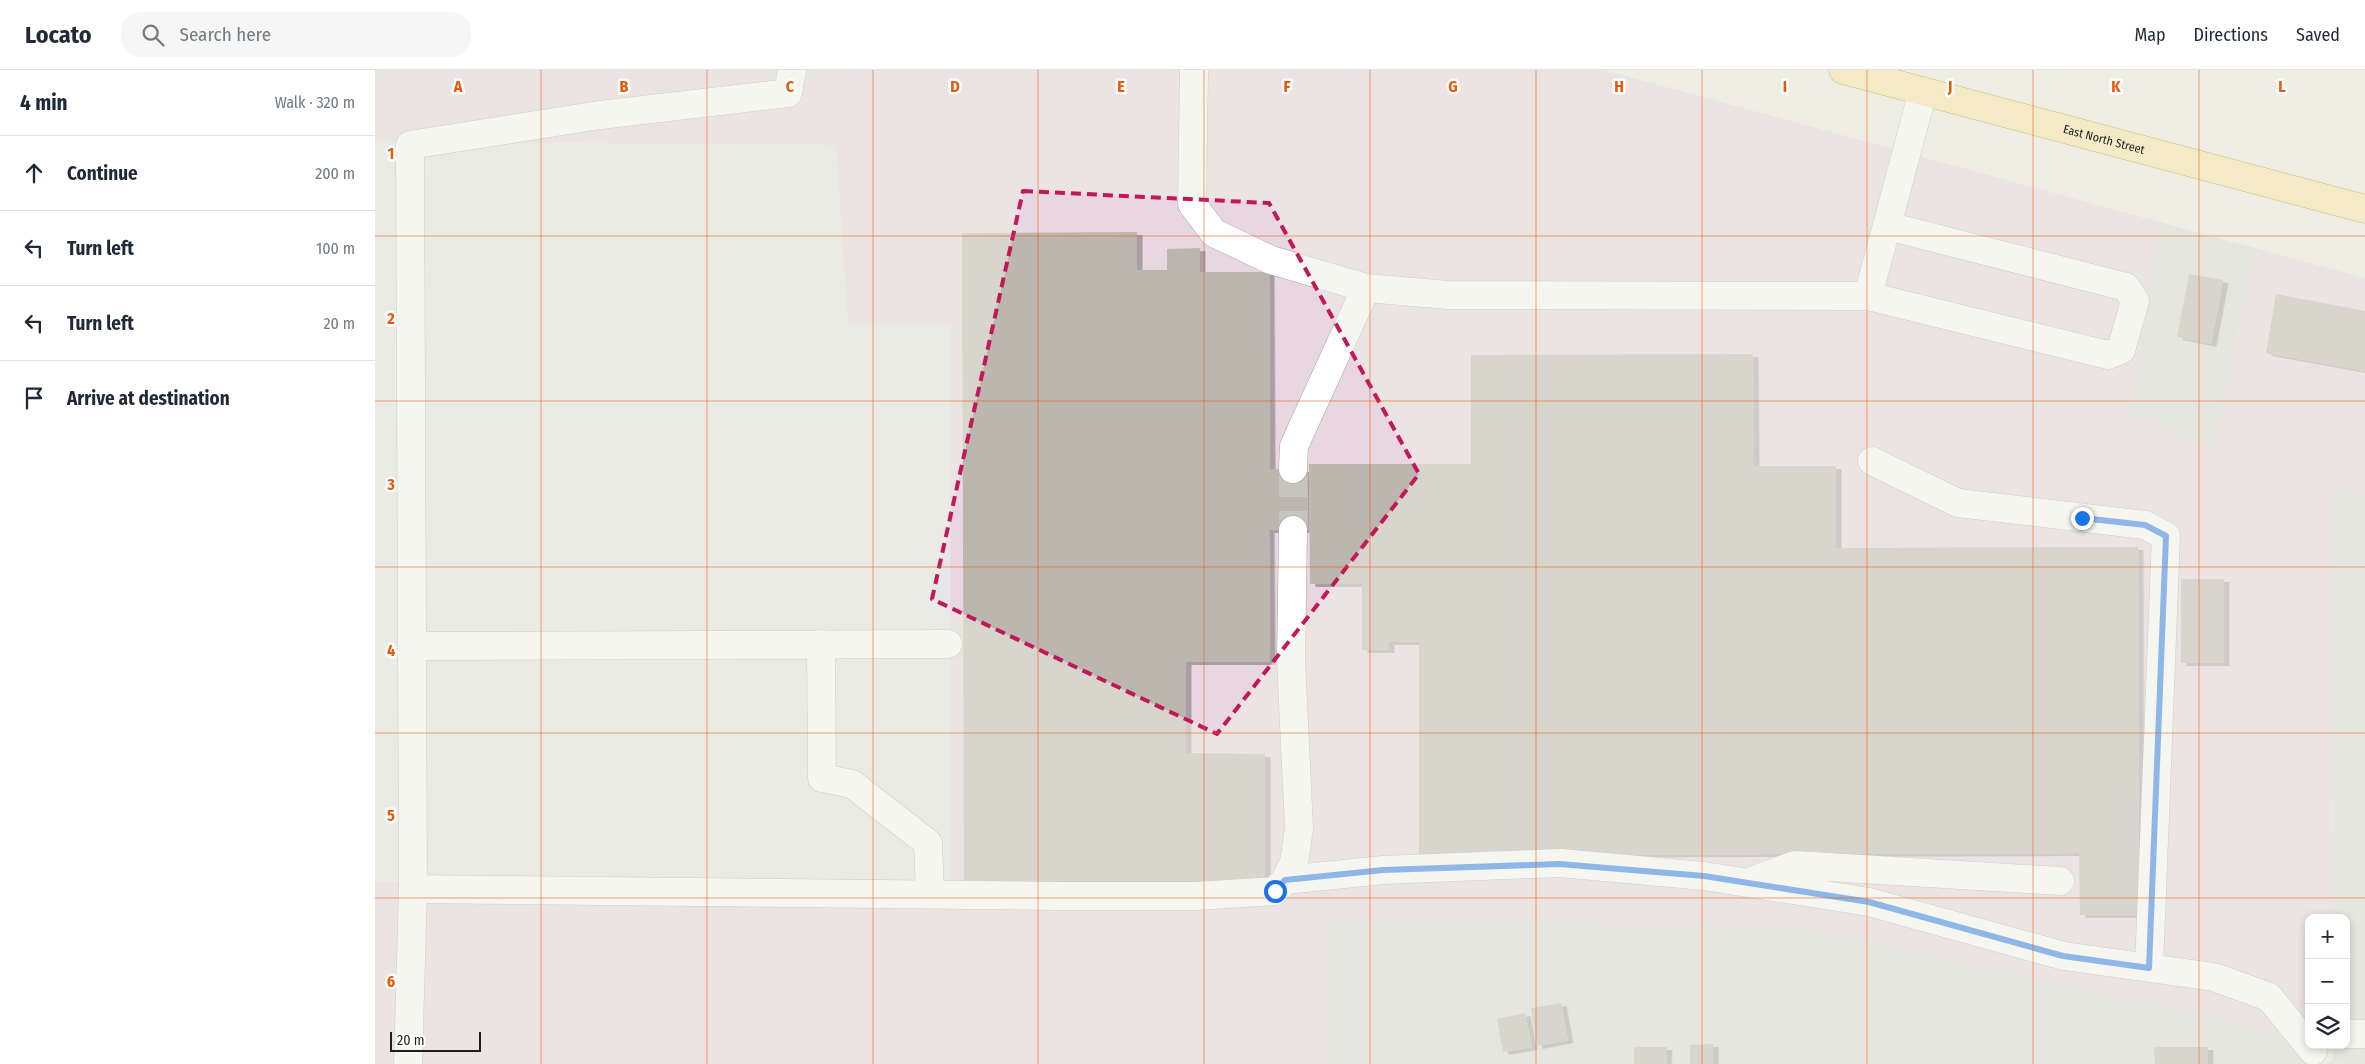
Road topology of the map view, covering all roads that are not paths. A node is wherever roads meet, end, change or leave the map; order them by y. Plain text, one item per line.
1 (792, 70) edge
2 (1194, 70) edge
3 (1843, 70) edge
4 (1923, 91) junction
5 (2365, 208) edge
6 (1888, 226) junction
7 (1366, 288) junction
8 (1868, 296) junction
9 (1872, 460) dead end
10 (1293, 469) tunnel mouth
11 (1293, 530) tunnel mouth
12 (821, 644) junction
13 (948, 644) dead end
14 (412, 646) junction
15 (1285, 880) junction
16 (2060, 881) dead end
17 (1747, 883) junction
18 (413, 889) junction
19 (930, 895) junction
20 (2149, 968) junction
21 (2350, 1034) edge
22 (2365, 1034) edge
23 (2314, 1054) edge
24 (408, 1064) edge

1 - 14 street
2 - 7 street
3 - 4 main road, East North Street
4 - 5 main road, East North Street
4 - 6 street
6 - 8 street
6 - 8 street
7 - 8 street
7 - 10 street
9 - 20 street
11 - 15 street
12 - 13 street
12 - 14 street
12 - 19 street
14 - 18 street
15 - 17 street
15 - 19 street
16 - 17 street
17 - 20 street
18 - 19 street
18 - 24 street
20 - 23 street
21 - 22 street

